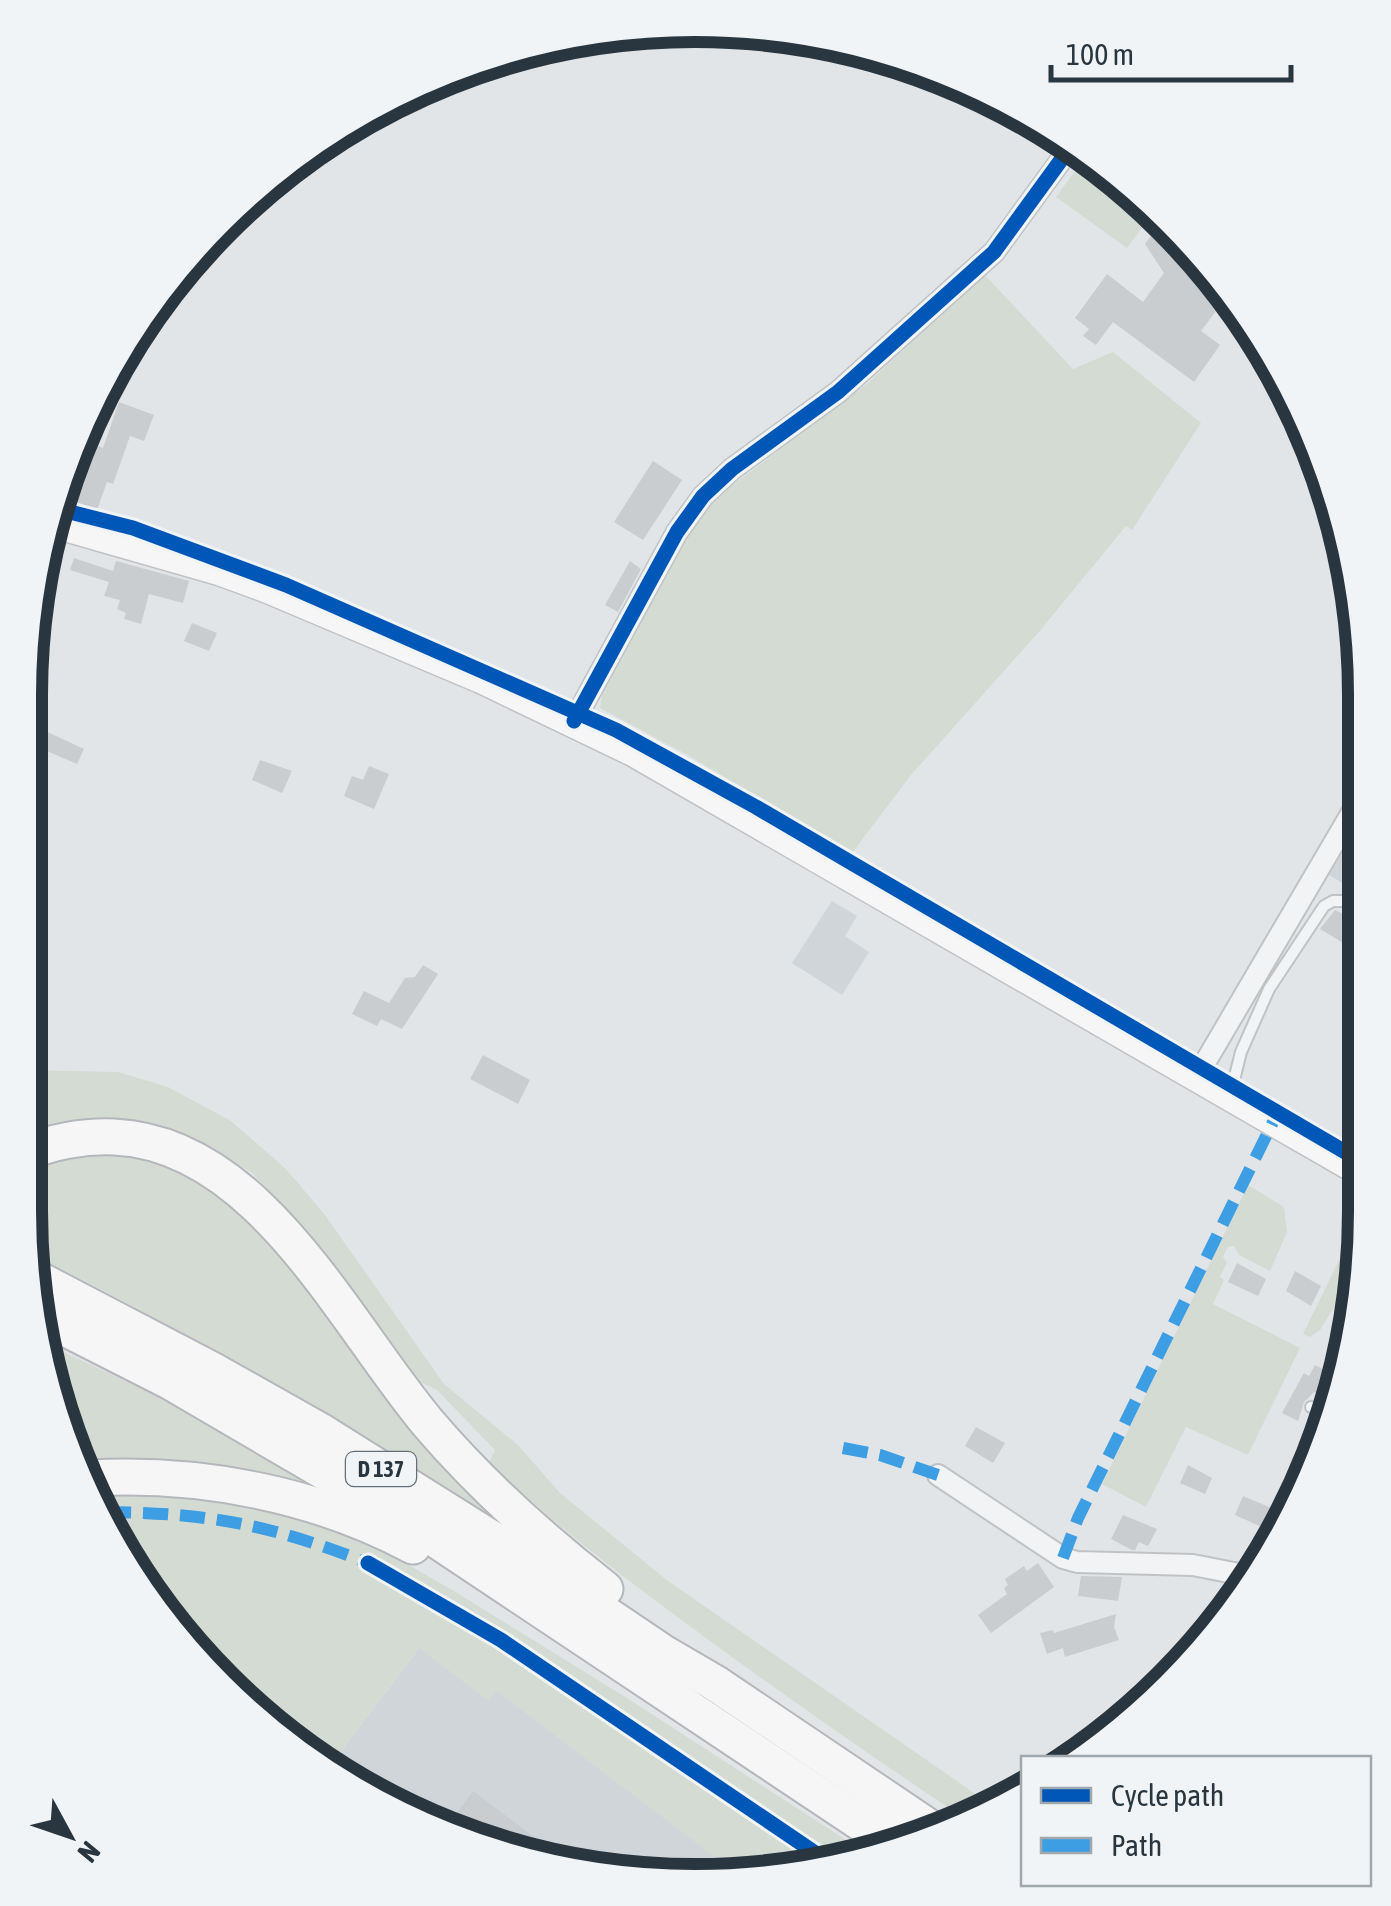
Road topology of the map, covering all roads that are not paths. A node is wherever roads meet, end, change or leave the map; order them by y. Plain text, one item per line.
1 (1064, 157) edge
2 (65, 527) edge
3 (574, 721) junction
4 (1348, 821) edge
5 (1341, 901) dead end
6 (1196, 1078) junction
7 (1229, 1096) junction
8 (42, 1149) edge
9 (1348, 1165) edge
10 (47, 1285) edge
11 (52, 1322) edge
12 (54, 1333) edge
13 (169, 1381) junction
14 (1312, 1407) dead end
15 (1317, 1408) edge
16 (938, 1475) dead end
17 (100, 1478) edge
18 (1237, 1574) edge
19 (530, 1605) junction
20 (715, 1683) junction
21 (922, 1823) edge
22 (880, 1837) edge

1 - 3 street
2 - 3 main road
3 - 6 main road
4 - 6 street
5 - 7 lane
6 - 7 main road
7 - 9 main road
8 - 20 highway
10 - 20 highway, D 137
11 - 13 highway, D 137
12 - 13 highway
13 - 19 highway, D 137
14 - 15 lane
16 - 18 street
17 - 19 highway
19 - 22 highway, D 137
20 - 21 highway, D 137

